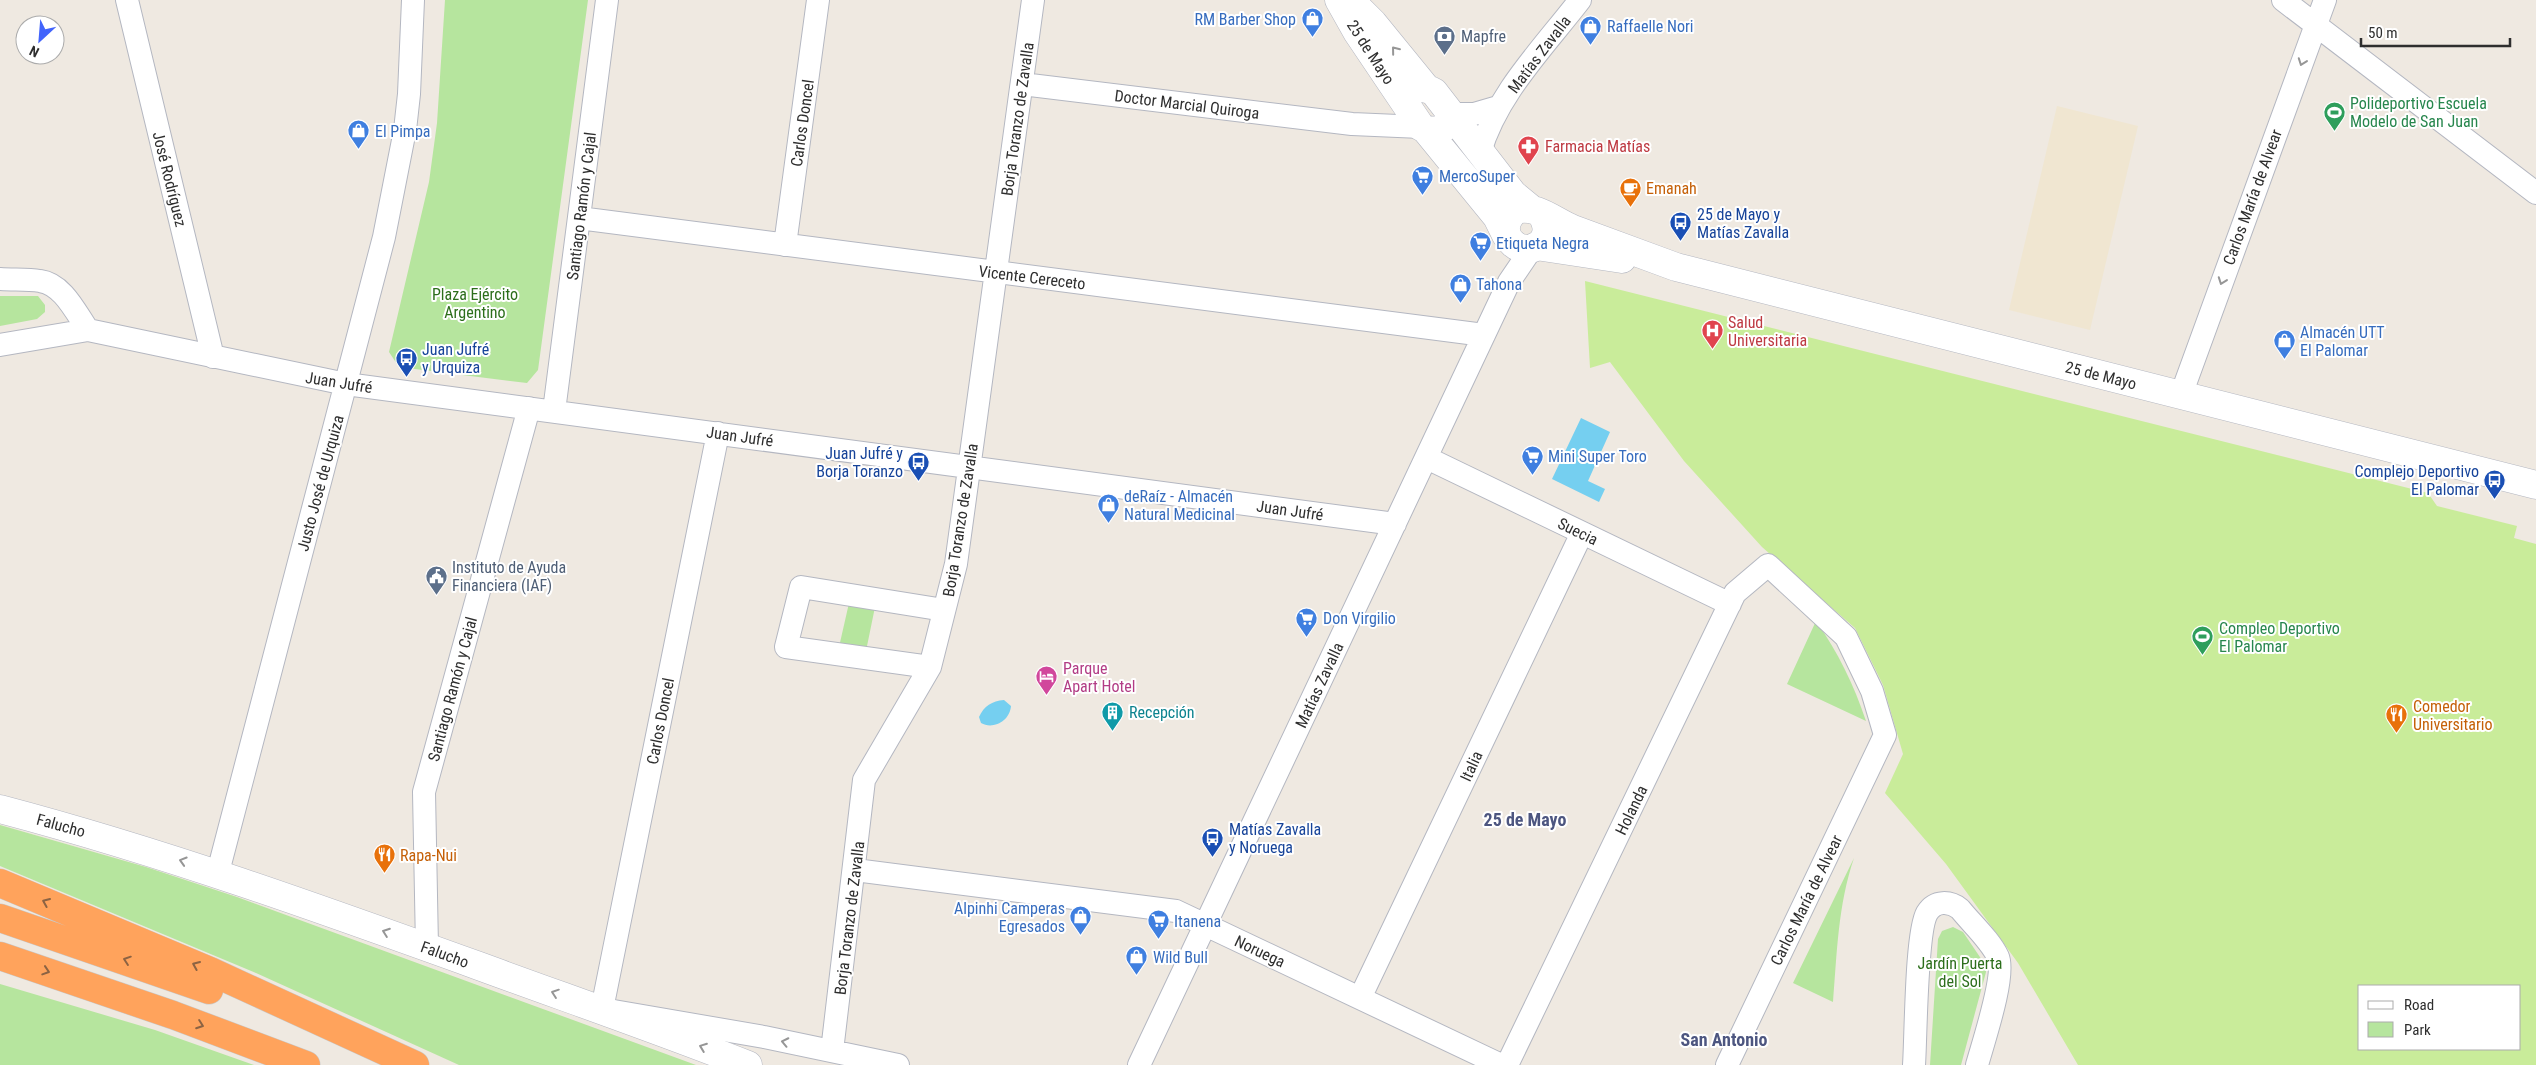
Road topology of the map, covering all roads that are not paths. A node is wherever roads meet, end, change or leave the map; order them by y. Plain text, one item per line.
1 (127, 0) edge
2 (413, 0) edge
3 (607, 0) edge
4 (818, 0) edge
5 (1033, 0) edge
6 (1339, 0) edge
7 (1350, 0) edge
8 (1580, 0) edge
9 (2284, 0) edge
10 (2325, 0) edge
11 (2316, 24) junction
12 (1022, 84) junction
13 (1412, 99) junction
14 (1498, 107) junction
15 (1451, 116) junction
16 (1352, 124) junction
17 (1423, 128) junction
18 (1480, 152) junction
19 (2536, 193) edge
20 (1535, 211) junction
21 (579, 218) junction
22 (1521, 243) junction
23 (785, 245) junction
24 (1665, 264) junction
25 (996, 272) junction
26 (0, 279) edge
27 (88, 330) junction
28 (1484, 335) junction
29 (0, 345) edge
30 (213, 357) junction
31 (346, 384) junction
32 (2181, 395) junction
33 (529, 408) junction
34 (554, 411) junction
35 (718, 433) junction
36 (1426, 458) junction
37 (969, 467) junction
38 (2536, 485) edge
39 (1396, 524) junction
40 (1582, 533) junction
41 (1730, 604) junction
42 (944, 610) junction
43 (930, 667) junction
44 (1885, 735) joint
45 (0, 809) edge
46 (855, 870) junction
47 (218, 872) junction
48 (0, 883) edge
49 (0, 918) edge
50 (1206, 925) junction
51 (427, 947) junction
52 (4, 958) edge
53 (1360, 998) junction
54 (602, 1009) junction
55 (832, 1052) junction
56 (306, 1065) edge
57 (401, 1065) edge
58 (415, 1065) edge
59 (748, 1065) edge
60 (898, 1065) edge
61 (1139, 1065) edge
62 (1501, 1065) edge
63 (1507, 1065) edge
64 (1727, 1065) edge
65 (1914, 1065) edge
66 (1977, 1065) edge

1 - 30 street, José Rodríguez
2 - 31 street, Justo José de Urquiza
3 - 21 street, Santiago Ramón y Cajal
4 - 23 street, Carlos Doncel
5 - 12 street, Borja Toranzo de Zavalla
6 - 13 street, 25 de Mayo
13 -> 7 street, 25 de Mayo
8 - 14 street, Matías Zavalla
9 - 11 street
10 - 11 street, Carlos María de Alvear
11 - 19 street
11 -> 32 street, Carlos María de Alvear
12 - 16 street, Doctor Marcial Quiroga
12 - 25 street, Borja Toranzo de Zavalla
13 - 15 street, 25 de Mayo
13 - 16 street, Doctor Marcial Quiroga
13 - 17 street
14 - 15 street, Matías Zavalla
14 - 18 street, Matías Zavalla
15 - 17 street
15 - 18 street, 25 de Mayo
16 - 17 street, Doctor Marcial Quiroga
17 - 22 street
18 - 20 street, 25 de Mayo
20 - 22 street
20 - 22 street
20 - 24 street, 25 de Mayo
21 - 23 street, Vicente Cereceto
21 - 34 street, Santiago Ramón y Cajal
22 - 24 street, 25 de Mayo
22 - 28 street, Matías Zavalla
23 - 25 street, Vicente Cereceto
24 - 32 street, 25 de Mayo
25 - 28 street, Vicente Cereceto
25 - 37 street, Borja Toranzo de Zavalla
26 - 27 street
27 - 29 street, Juan Jufré
27 - 30 street, Juan Jufré
28 - 36 street, Matías Zavalla
30 - 31 street, Juan Jufré
31 - 33 street, Juan Jufré
31 - 47 street, Justo José de Urquiza
32 - 38 street, 25 de Mayo
33 - 34 street, Juan Jufré
33 - 51 street, Santiago Ramón y Cajal
34 - 35 street, Juan Jufré
35 - 37 street, Juan Jufré
35 - 54 street, Carlos Doncel
36 - 39 street, Matías Zavalla
36 - 40 street, Suecia
37 - 39 street, Juan Jufré
37 - 42 street, Borja Toranzo de Zavalla
39 - 50 street, Matías Zavalla
40 - 41 street, Suecia
40 - 53 street, Italia
41 - 44 street, Holanda
41 - 63 street, Holanda
42 - 43 street, Borja Toranzo de Zavalla
42 - 43 street
43 - 46 street, Borja Toranzo de Zavalla
44 - 64 street, Carlos María de Alvear
47 -> 45 street, Falucho
46 - 50 street, Noruega
46 - 55 street, Borja Toranzo de Zavalla
51 -> 47 street, Falucho
58 -> 48 highway
57 -> 49 highway
50 - 53 street, Noruega
50 - 61 street, Matías Zavalla
54 -> 51 street, Falucho
52 -> 56 highway
53 - 62 street, Noruega
55 -> 54 street, Falucho
59 -> 54 street
55 - 60 street, Falucho
65 - 66 street

